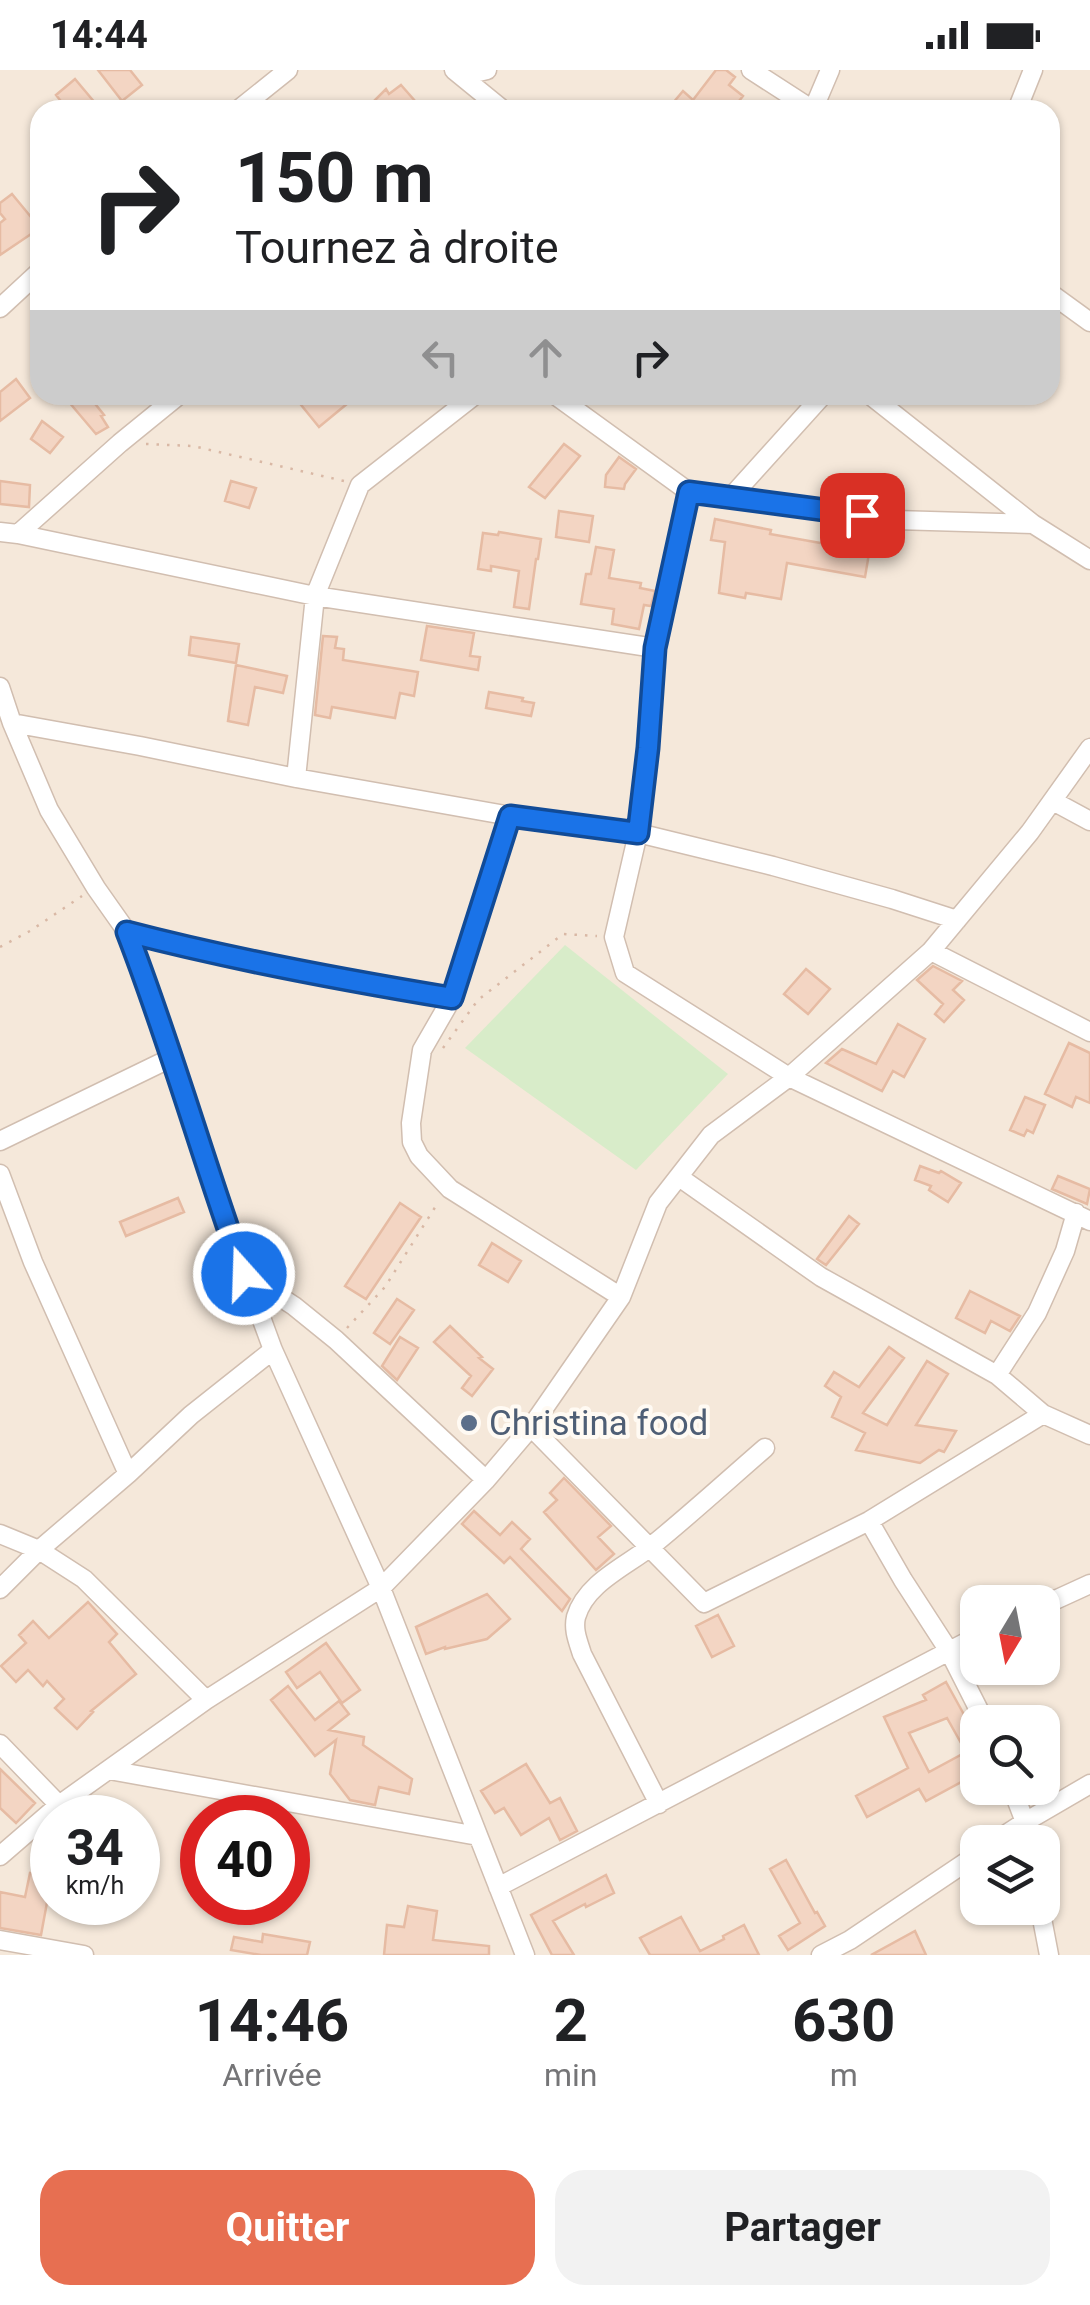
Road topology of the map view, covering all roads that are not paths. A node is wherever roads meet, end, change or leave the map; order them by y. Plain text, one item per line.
1 (288, 70) edge
2 (487, 70) edge
3 (751, 70) edge
4 (830, 70) edge
5 (1032, 70) edge
6 (458, 73) edge
7 (250, 100) edge
8 (491, 100) edge
9 (798, 100) edge
10 (817, 100) edge
11 (1020, 100) edge
12 (30, 280) edge
13 (1060, 300) edge
14 (0, 308) edge
15 (1090, 322) edge
16 (167, 405) edge
17 (462, 405) edge
18 (569, 405) edge
19 (814, 405) edge
20 (883, 405) edge
21 (689, 492) junction
22 (731, 497) junction
23 (1033, 524) junction
24 (9, 533) edge
25 (1090, 560) edge
26 (315, 596) junction
27 (655, 648) junction
28 (0, 686) edge
29 (12, 723) junction
30 (1090, 748) edge
31 (296, 778) junction
32 (1052, 801) junction
33 (510, 816) junction
34 (1090, 820) edge
35 (638, 833) junction
36 (957, 920) junction
37 (127, 932) junction
38 (932, 951) junction
39 (452, 998) junction
40 (1090, 1032) edge
41 (173, 1057) junction
42 (789, 1077) junction
43 (0, 1141) edge
44 (0, 1174) edge
45 (679, 1177) junction
46 (1083, 1217) edge
47 (244, 1274) junction
48 (621, 1297) junction
49 (273, 1350) junction
50 (997, 1375) junction
51 (1042, 1414) junction
52 (531, 1427) junction
53 (1090, 1435) edge
54 (765, 1448) dead end
55 (128, 1474) junction
56 (486, 1480) junction
57 (869, 1521) junction
58 (0, 1534) edge
59 (651, 1547) junction
60 (39, 1550) junction
61 (1090, 1584) edge
62 (381, 1588) junction
63 (0, 1590) edge
64 (1060, 1598) edge
65 (960, 1645) edge
66 (949, 1651) junction
67 (206, 1700) junction
68 (976, 1705) edge
69 (0, 1744) edge
70 (109, 1770) junction
71 (1090, 1784) edge
72 (49, 1795) edge
73 (73, 1795) edge
74 (659, 1804) junction
75 (1018, 1805) edge
76 (1025, 1822) junction
77 (1020, 1825) edge
78 (1026, 1825) edge
79 (30, 1830) edge
80 (478, 1836) junction
81 (0, 1856) edge
82 (960, 1867) edge
83 (498, 1887) junction
84 (1043, 1925) edge
85 (0, 1940) edge
86 (853, 1947) edge
87 (84, 1955) edge
88 (525, 1955) edge
89 (821, 1955) edge
90 (1048, 1955) edge

1 - 7 street
2 - 6 street
3 - 9 street
4 - 10 street
5 - 11 street
6 - 8 street
12 - 14 street
13 - 15 street
16 - 24 street
17 - 26 street
18 - 21 street
19 - 22 street
20 - 23 street
21 - 22 street
21 - 27 street
22 - 23 street
23 - 25 street
24 - 26 street
26 - 27 street
26 - 31 street
27 - 35 street
28 - 29 street
29 - 31 street
29 - 37 street
30 - 32 street
31 - 33 street
32 - 34 street
32 - 36 street
33 - 35 street
33 - 39 street
35 - 36 street
35 - 42 street
36 - 38 street
37 - 39 street
37 - 41 street
38 - 40 street
38 - 42 street
39 - 48 street
41 - 43 street
41 - 47 street
42 - 45 street
42 - 46 street
44 - 55 street
45 - 48 street
45 - 50 street
46 - 50 street
47 - 49 street
47 - 56 street
48 - 52 street
49 - 55 street
49 - 62 street
50 - 51 street
51 - 53 street
51 - 57 street
52 - 56 street
52 - 59 street
54 - 59 street
55 - 60 street
56 - 62 street
57 - 59 street
57 - 66 street
58 - 60 street
59 - 74 street
60 - 63 street
60 - 67 street
61 - 64 street
62 - 67 street
62 - 80 street
65 - 66 street
66 - 68 street
66 - 74 street
67 - 70 street
69 - 72 street
70 - 73 street
70 - 80 street
71 - 76 street
74 - 83 street
75 - 76 street
76 - 77 street
76 - 78 street
79 - 81 street
80 - 83 street
82 - 86 street
83 - 88 street
84 - 90 street
85 - 87 street
86 - 89 street

